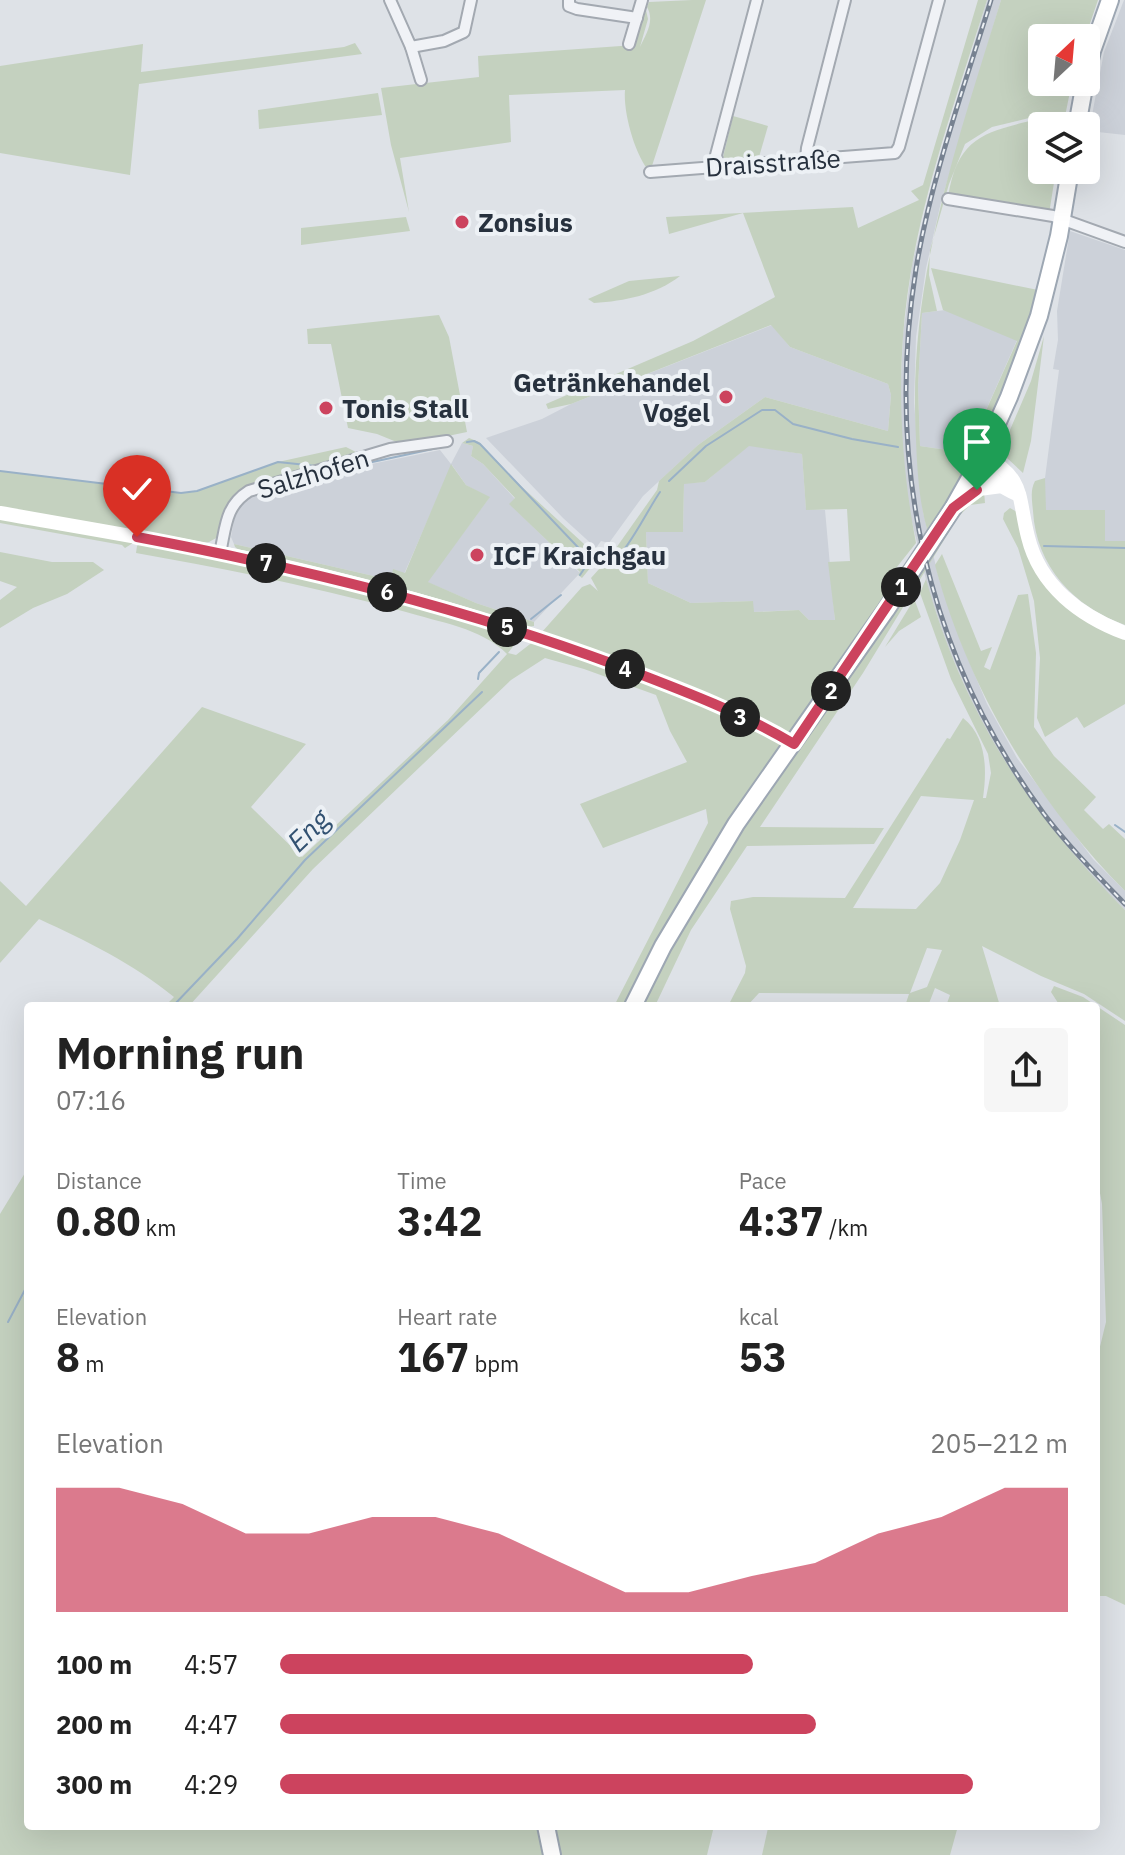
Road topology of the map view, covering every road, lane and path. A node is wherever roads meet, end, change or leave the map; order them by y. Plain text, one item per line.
1 (390, 0) edge
2 (471, 0) edge
3 (569, 0) edge
4 (642, 0) edge
5 (757, 0) edge
6 (845, 0) edge
7 (939, 0) edge
8 (1110, 0) edge
9 (637, 18) junction
10 (1100, 28) edge
11 (629, 44) dead end
12 (411, 47) junction
13 (421, 80) dead end
14 (806, 159) junction
15 (718, 165) junction
16 (650, 172) dead end
17 (1067, 184) edge
18 (948, 199) dead end
19 (1061, 219) junction
20 (1125, 242) edge
21 (447, 441) dead end
22 (983, 455) junction
23 (1002, 486) junction
24 (1019, 495) junction
25 (953, 508) junction
26 (0, 513) edge
27 (220, 553) junction
28 (1125, 633) edge
29 (794, 744) junction
30 (635, 1002) edge
31 (547, 1830) edge
32 (552, 1855) edge

1 - 12 street
2 - 12 street
3 - 9 street
4 - 9 street
5 - 15 street
6 - 14 street
7 - 14 street, Draisstraße
8 - 10 main road
9 - 11 street
12 - 13 street
14 - 15 street, Draisstraße
15 - 16 street, Draisstraße
17 - 19 main road
18 - 19 street
19 - 20 street
19 - 22 main road
21 - 27 street, Salzhofen
22 - 23 street
22 - 24 street
22 - 25 main road
23 - 24 street
23 - 25 street
24 - 28 street
25 - 29 main road
26 - 27 street
27 - 29 street
29 - 30 main road
31 - 32 main road

